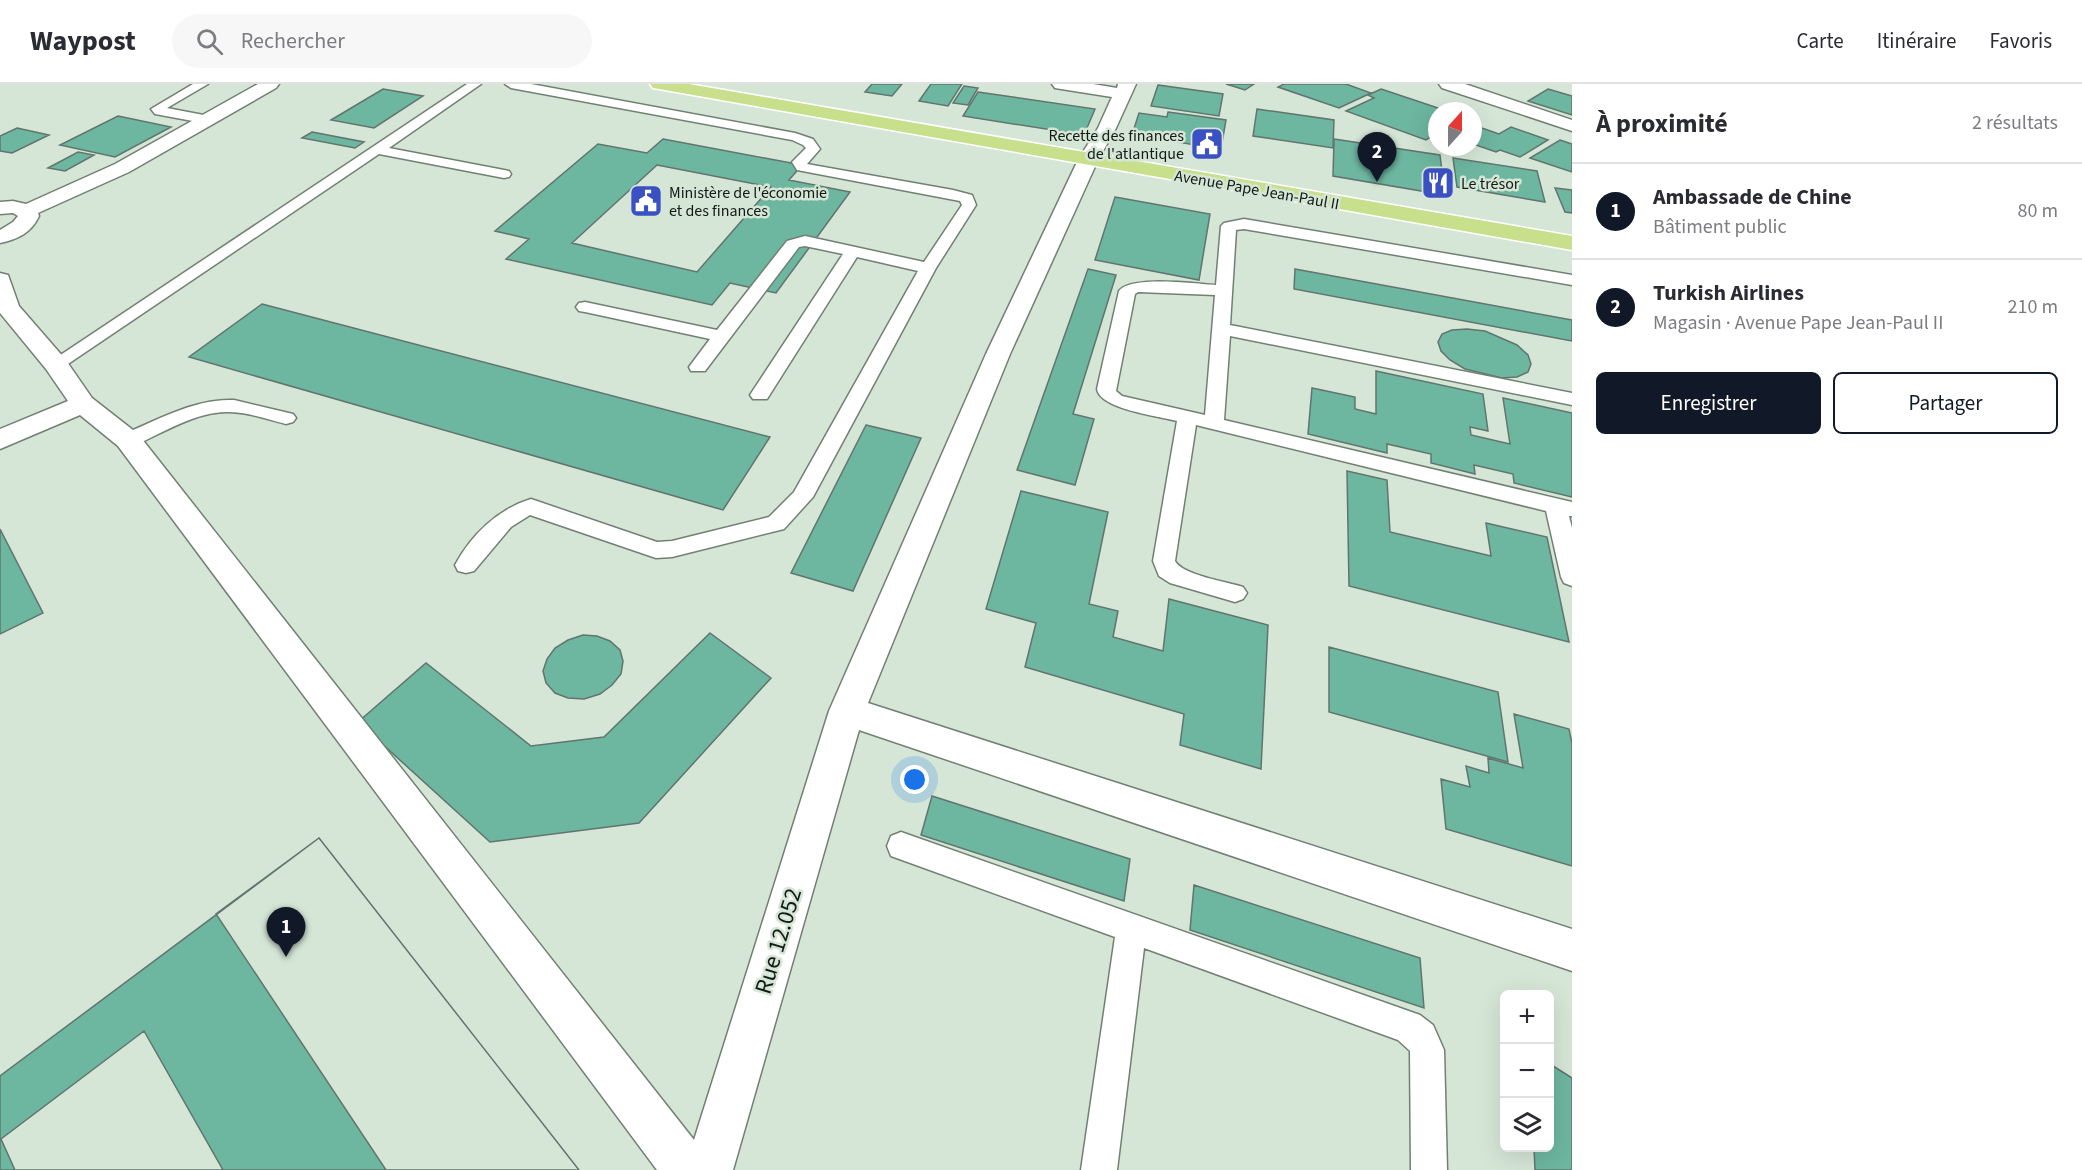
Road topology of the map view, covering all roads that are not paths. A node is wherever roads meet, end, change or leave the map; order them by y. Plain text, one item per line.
1 (202, 84) edge
2 (270, 84) edge
3 (475, 84) edge
4 (511, 84) edge
5 (659, 84) edge
6 (722, 84) edge
7 (1061, 84) edge
8 (1448, 84) edge
9 (1125, 89) edge
10 (209, 120) junction
11 (1572, 126) edge
12 (378, 150) junction
13 (1092, 154) junction
14 (504, 174) dead end
15 (0, 208) edge
16 (26, 211) junction
17 (1572, 228) edge
18 (0, 237) edge
19 (1572, 243) edge
20 (852, 252) junction
21 (928, 268) junction
22 (0, 280) edge
23 (1572, 280) edge
24 (1224, 290) junction
25 (585, 307) dead end
26 (1222, 329) junction
27 (720, 336) junction
28 (56, 364) junction
29 (698, 367) dead end
30 (759, 395) dead end
31 (1572, 399) edge
32 (83, 404) junction
33 (286, 418) dead end
34 (1187, 418) junction
35 (1214, 424) junction
36 (0, 440) edge
37 (128, 440) junction
38 (1564, 508) edge
39 (466, 565) dead end
40 (1572, 577) edge
41 (1235, 593) dead end
42 (847, 711) junction
43 (901, 846) dead end
44 (1131, 929) junction
45 (1572, 950) edge
46 (687, 1170) edge
47 (709, 1170) edge
48 (1099, 1170) edge
49 (1429, 1170) edge

1 - 10 lane
2 - 10 street
3 - 12 lane
4 - 21 lane
5 - 13 main road, Avenue Pape Jean-Paul II
6 - 13 main road, Avenue Pape Jean-Paul II
7 - 9 street
8 - 11 street
9 - 13 street, Rue 12.052
10 - 16 street
12 - 14 lane
12 - 28 lane
13 - 17 main road, Avenue Pape Jean-Paul II
13 - 19 main road, Avenue Pape Jean-Paul II
13 - 42 street, Rue 12.052
15 - 16 street
16 - 18 street
20 - 21 lane
20 - 27 lane
20 - 30 lane
21 - 39 lane
22 - 28 street
23 - 24 lane
24 - 26 lane
24 - 34 lane
25 - 27 lane
26 - 31 lane
26 - 35 lane
27 - 29 lane
28 - 32 street
32 - 36 street
32 - 37 street
33 - 37 lane
34 - 35 lane
34 - 41 lane
35 - 38 lane
37 - 46 street
38 - 40 lane
42 - 45 street
42 - 47 street, Rue 12.052
43 - 44 lane
44 - 48 lane
44 - 49 lane

